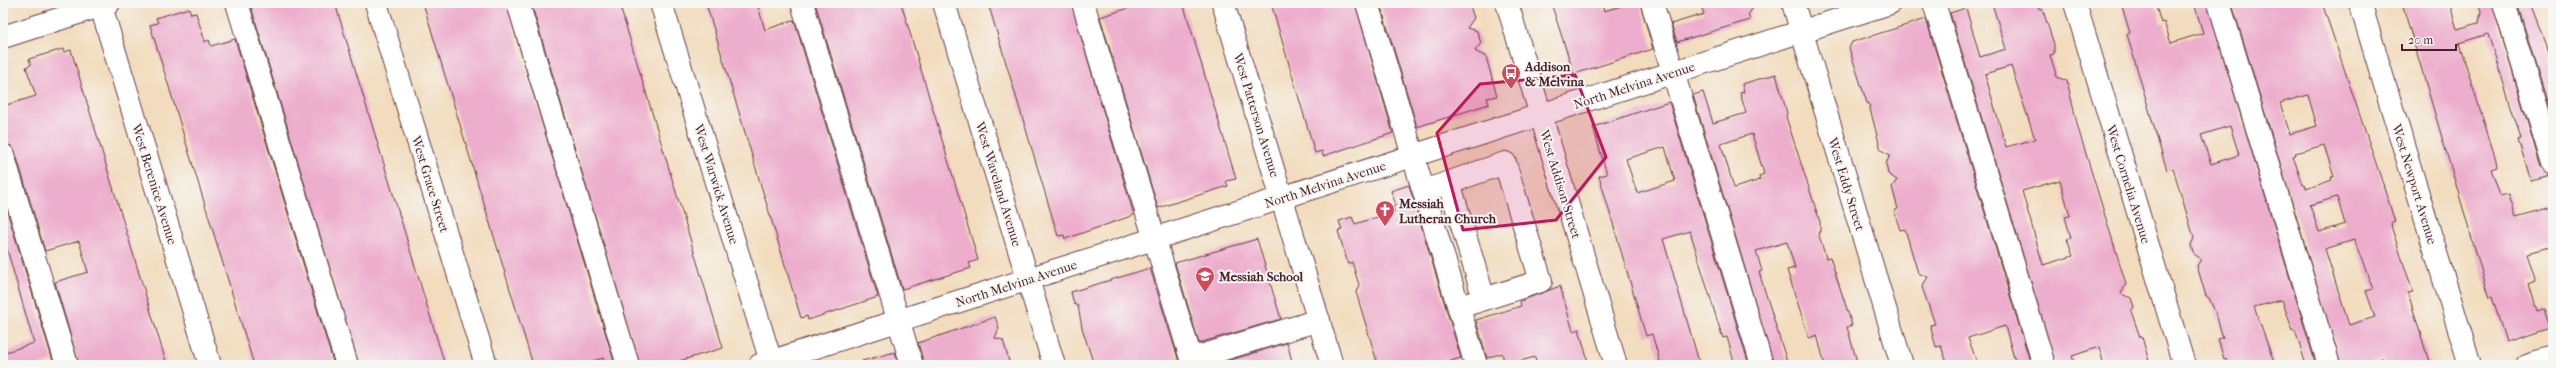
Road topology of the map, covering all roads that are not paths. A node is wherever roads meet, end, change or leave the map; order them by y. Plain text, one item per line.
1 (237, 3) edge
2 (376, 3) edge
3 (518, 3) edge
4 (661, 3) edge
5 (802, 3) edge
6 (944, 3) edge
7 (1083, 3) edge
8 (1223, 3) edge
9 (1367, 3) edge
10 (1507, 3) edge
11 (1652, 3) edge
12 (1792, 3) edge
13 (1890, 3) edge
14 (1934, 3) edge
15 (2075, 3) edge
16 (2219, 3) edge
17 (2360, 3) edge
18 (2504, 3) edge
19 (103, 4) edge
20 (1801, 31) junction
21 (3, 37) edge
22 (1673, 72) junction
23 (1540, 115) junction
24 (3, 155) edge
25 (1413, 156) junction
26 (2553, 164) edge
27 (1449, 182) junction
28 (1424, 191) junction
29 (1282, 198) junction
30 (1155, 239) junction
31 (1028, 279) junction
32 (1484, 299) junction
33 (1459, 307) junction
34 (1319, 320) junction
35 (899, 321) junction
36 (2553, 357) edge
37 (1192, 362) edge
38 (768, 364) edge
39 (67, 365) edge
40 (210, 365) edge
41 (347, 365) edge
42 (486, 365) edge
43 (628, 365) edge
44 (912, 365) edge
45 (1054, 365) edge
46 (1332, 365) edge
47 (1476, 365) edge
48 (1616, 365) edge
49 (1762, 365) edge
50 (1902, 365) edge
51 (2044, 365) edge
52 (2184, 365) edge
53 (2329, 365) edge
54 (2470, 365) edge
55 (2527, 365) edge

1 - 41 street
2 - 42 street, West Grace Street
3 - 43 street
4 - 38 street, West Warwick Avenue
5 - 35 street
6 - 31 street, West Waveland Avenue
7 - 30 street
8 - 29 street, West Patterson Avenue
9 - 25 street
10 - 23 street, West Addison Street
11 - 22 street
12 - 20 street, West Eddy Street
13 - 20 street, North Melvina Avenue
14 - 51 street
15 - 52 street, West Cornelia Avenue
16 - 53 street
17 - 54 street, West Newport Avenue
18 - 26 street
19 - 21 street
19 - 40 street, West Berenice Avenue
20 - 22 street, North Melvina Avenue
20 - 50 street, West Eddy Street
22 - 23 street, North Melvina Avenue
22 - 49 street
23 - 25 street, North Melvina Avenue
23 - 48 street, West Addison Street
24 - 39 street
25 - 28 street
25 - 29 street, North Melvina Avenue
27 - 28 street
27 - 32 street
27 - 32 street
28 - 33 street
29 - 30 street, North Melvina Avenue
29 - 34 street, West Patterson Avenue
30 - 31 street, North Melvina Avenue
30 - 37 street
31 - 35 street, North Melvina Avenue
31 - 45 street, West Waveland Avenue
32 - 33 street
33 - 47 street
34 - 37 street
34 - 46 street, West Patterson Avenue
35 - 38 street, North Melvina Avenue
35 - 44 street
36 - 55 street

